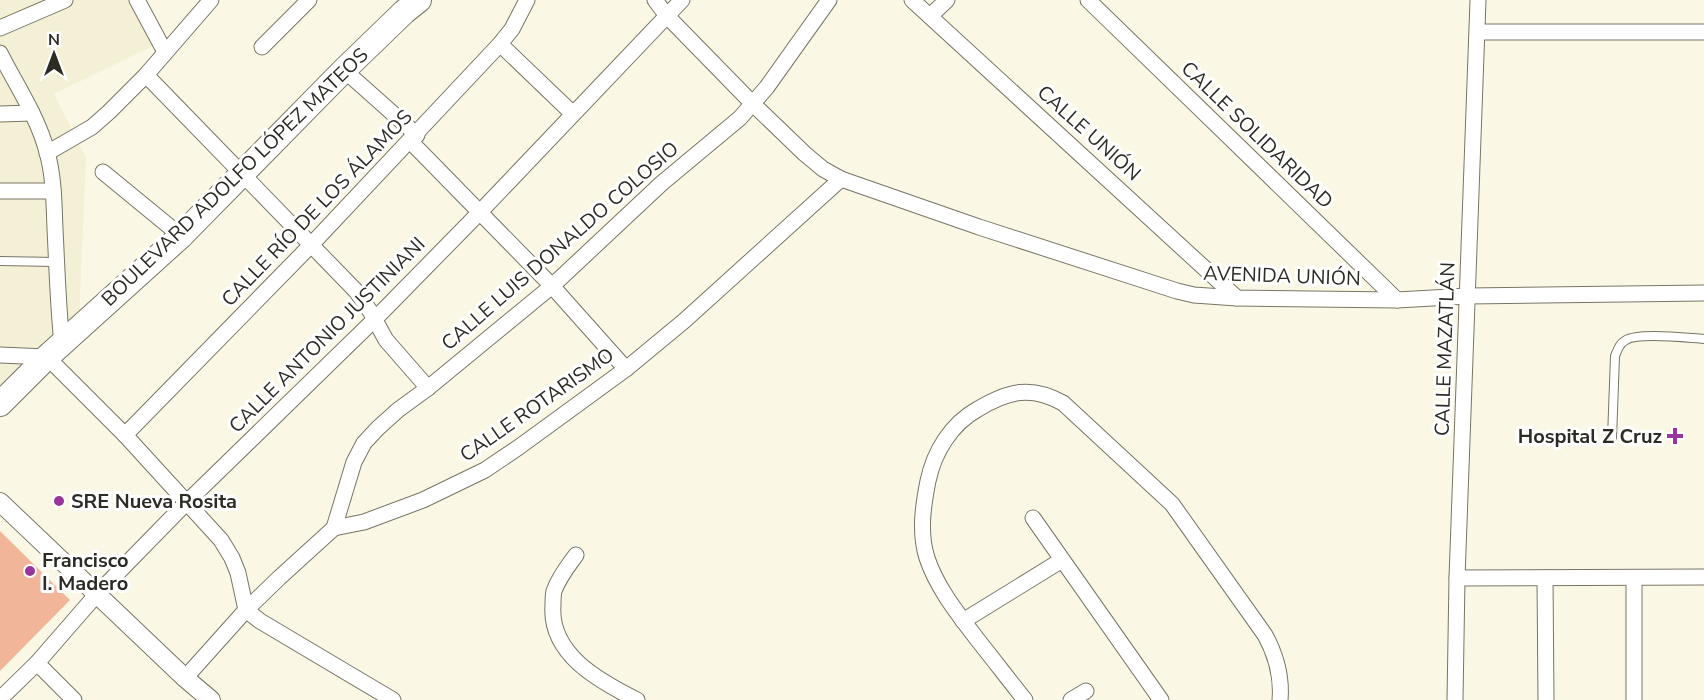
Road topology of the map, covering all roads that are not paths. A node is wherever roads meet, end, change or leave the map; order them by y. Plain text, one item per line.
1 (65, 0) edge
2 (137, 0) edge
3 (211, 0) edge
4 (309, 0) edge
5 (419, 0) edge
6 (527, 0) edge
7 (655, 0) edge
8 (682, 0) edge
9 (829, 0) edge
10 (912, 0) edge
11 (947, 0) edge
12 (1088, 0) edge
13 (1478, 0) edge
14 (667, 16) junction
15 (930, 16) junction
16 (0, 28) edge
17 (1478, 32) junction
18 (1704, 32) edge
19 (501, 45) junction
20 (262, 47) dead end
21 (165, 52) junction
22 (0, 53) edge
23 (344, 70) junction
24 (146, 75) junction
25 (753, 104) junction
26 (32, 113) junction
27 (0, 114) edge
28 (573, 114) junction
29 (414, 138) junction
30 (48, 153) junction
31 (103, 172) dead end
32 (243, 174) junction
33 (841, 178) junction
34 (0, 191) edge
35 (53, 191) junction
36 (480, 212) junction
37 (181, 236) junction
38 (310, 246) junction
39 (0, 261) edge
40 (56, 262) junction
41 (552, 286) junction
42 (1704, 293) edge
43 (1468, 296) junction
44 (1237, 298) junction
45 (1397, 300) junction
46 (374, 320) junction
47 (1704, 339) edge
48 (55, 350) junction
49 (0, 355) edge
50 (626, 369) junction
51 (428, 388) junction
52 (0, 404) edge
53 (125, 435) junction
54 (1612, 438) dead end
55 (0, 502) edge
56 (187, 502) junction
57 (1033, 518) dead end
58 (334, 528) junction
59 (576, 555) dead end
60 (1062, 560) junction
61 (1704, 577) edge
62 (1457, 578) junction
63 (1545, 578) junction
64 (1634, 578) junction
65 (97, 594) junction
66 (246, 610) junction
67 (963, 621) junction
68 (37, 663) junction
69 (185, 678) junction
70 (1086, 690) dead end
71 (0, 699) edge
72 (74, 700) edge
73 (211, 700) edge
74 (393, 700) edge
75 (637, 700) edge
76 (1025, 700) edge
77 (1071, 700) edge
78 (1161, 700) edge
79 (1280, 700) edge
80 (1455, 700) edge
81 (1546, 700) edge
82 (1634, 700) edge

1 - 16 street
2 - 21 street
3 - 21 street
4 - 20 street
5 - 23 main road, BOULEVARD ADOLFO LÓPEZ MATEOS
6 - 19 street, CALLE RÍO DE LOS ÁLAMOS
7 - 14 street, AVENIDA UNIÓN
8 - 14 street, CALLE ANTONIO JUSTINIANI
9 - 25 street, CALLE LUIS DONALDO COLOSIO
10 - 15 street, CALLE UNIÓN
11 - 15 street
12 - 45 street, CALLE SOLIDARIDAD
13 - 17 street, CALLE MAZATLÁN
14 - 25 street, AVENIDA UNIÓN
14 - 28 street, CALLE ANTONIO JUSTINIANI
15 - 44 street, CALLE UNIÓN
17 - 18 street
17 - 43 street, CALLE MAZATLÁN
19 - 28 street
19 - 29 street, CALLE RÍO DE LOS ÁLAMOS
21 - 24 street
22 - 26 street
23 - 29 street
23 - 32 main road, BOULEVARD ADOLFO LÓPEZ MATEOS
24 - 30 street
24 - 32 street
25 - 33 street, AVENIDA UNIÓN
25 - 41 street, CALLE LUIS DONALDO COLOSIO
26 - 27 street
26 - 30 street
28 - 36 street, CALLE ANTONIO JUSTINIANI
29 - 36 street
29 - 38 street, CALLE RÍO DE LOS ÁLAMOS
30 - 35 street
31 - 37 street
32 - 37 main road, BOULEVARD ADOLFO LÓPEZ MATEOS
32 - 38 street
33 - 44 street, AVENIDA UNIÓN
33 - 50 street, CALLE ROTARISMO
34 - 35 street
35 - 40 street
36 - 41 street
36 - 46 street, CALLE ANTONIO JUSTINIANI
37 - 48 main road, BOULEVARD ADOLFO LÓPEZ MATEOS
38 - 46 street
38 - 53 street, CALLE RÍO DE LOS ÁLAMOS
39 - 40 lane
40 - 48 street
41 - 50 street
41 - 51 street, CALLE LUIS DONALDO COLOSIO
42 - 43 street, AVENIDA UNIÓN
43 - 45 street, AVENIDA UNIÓN
43 - 62 street, CALLE MAZATLÁN
44 - 45 street, AVENIDA UNIÓN
46 - 51 street
46 - 56 street, CALLE ANTONIO JUSTINIANI
47 - 54 lane
48 - 49 street
48 - 52 main road, BOULEVARD ADOLFO LÓPEZ MATEOS
48 - 53 street
50 - 58 street, CALLE ROTARISMO
51 - 58 street, CALLE LUIS DONALDO COLOSIO
53 - 56 street
55 - 65 street
56 - 65 street, CALLE ANTONIO JUSTINIANI
56 - 66 street
57 - 60 street
58 - 66 street
59 - 75 street
60 - 67 street
60 - 78 street
61 - 64 street
62 - 63 street
62 - 80 street, CALLE MAZATLÁN
63 - 64 street
63 - 81 street
64 - 82 street
65 - 68 street, CALLE ANTONIO JUSTINIANI
65 - 69 street
66 - 69 street
66 - 74 street
67 - 76 street
67 - 79 street
68 - 71 street, CALLE ANTONIO JUSTINIANI
68 - 72 street
69 - 73 street
70 - 77 street

